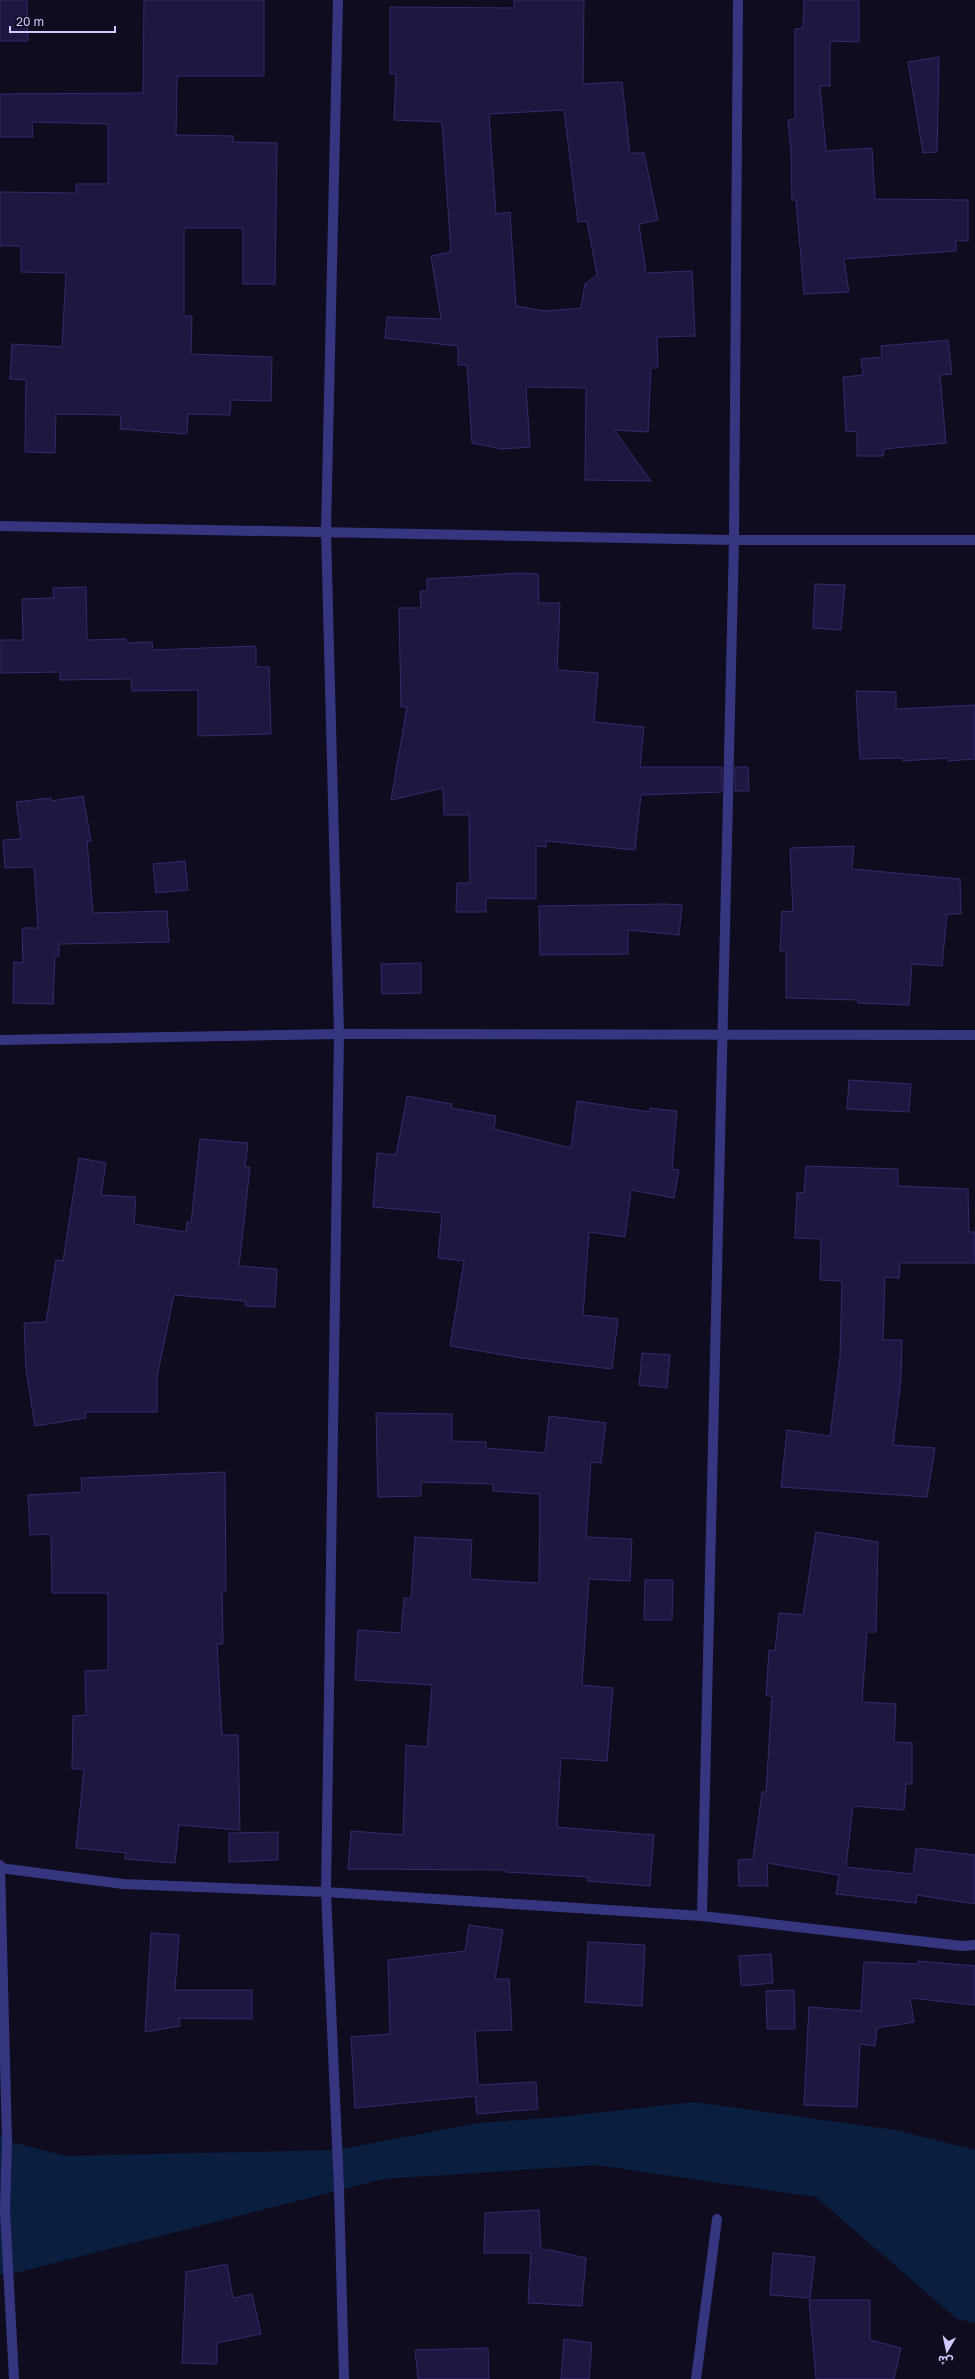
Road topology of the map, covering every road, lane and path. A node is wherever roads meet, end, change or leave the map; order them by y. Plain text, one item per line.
1 (338, 0) edge
2 (738, 0) edge
3 (0, 526) edge
4 (326, 531) junction
5 (734, 540) junction
6 (975, 540) edge
7 (339, 1034) junction
8 (724, 1034) junction
9 (975, 1035) edge
10 (0, 1040) edge
11 (0, 1866) edge
12 (326, 1892) junction
13 (702, 1916) junction
14 (975, 1945) edge
15 (717, 2219) dead end
16 (14, 2379) edge
17 (344, 2379) edge
18 (696, 2379) edge

1 - 4 street
2 - 5 street
3 - 4 street
4 - 5 street
4 - 7 street
5 - 6 street
5 - 8 street
7 - 8 street
7 - 10 street
7 - 12 street
8 - 9 street
8 - 13 street
11 - 12 street
11 - 16 street
12 - 13 street
12 - 17 street
13 - 14 street
15 - 18 street

